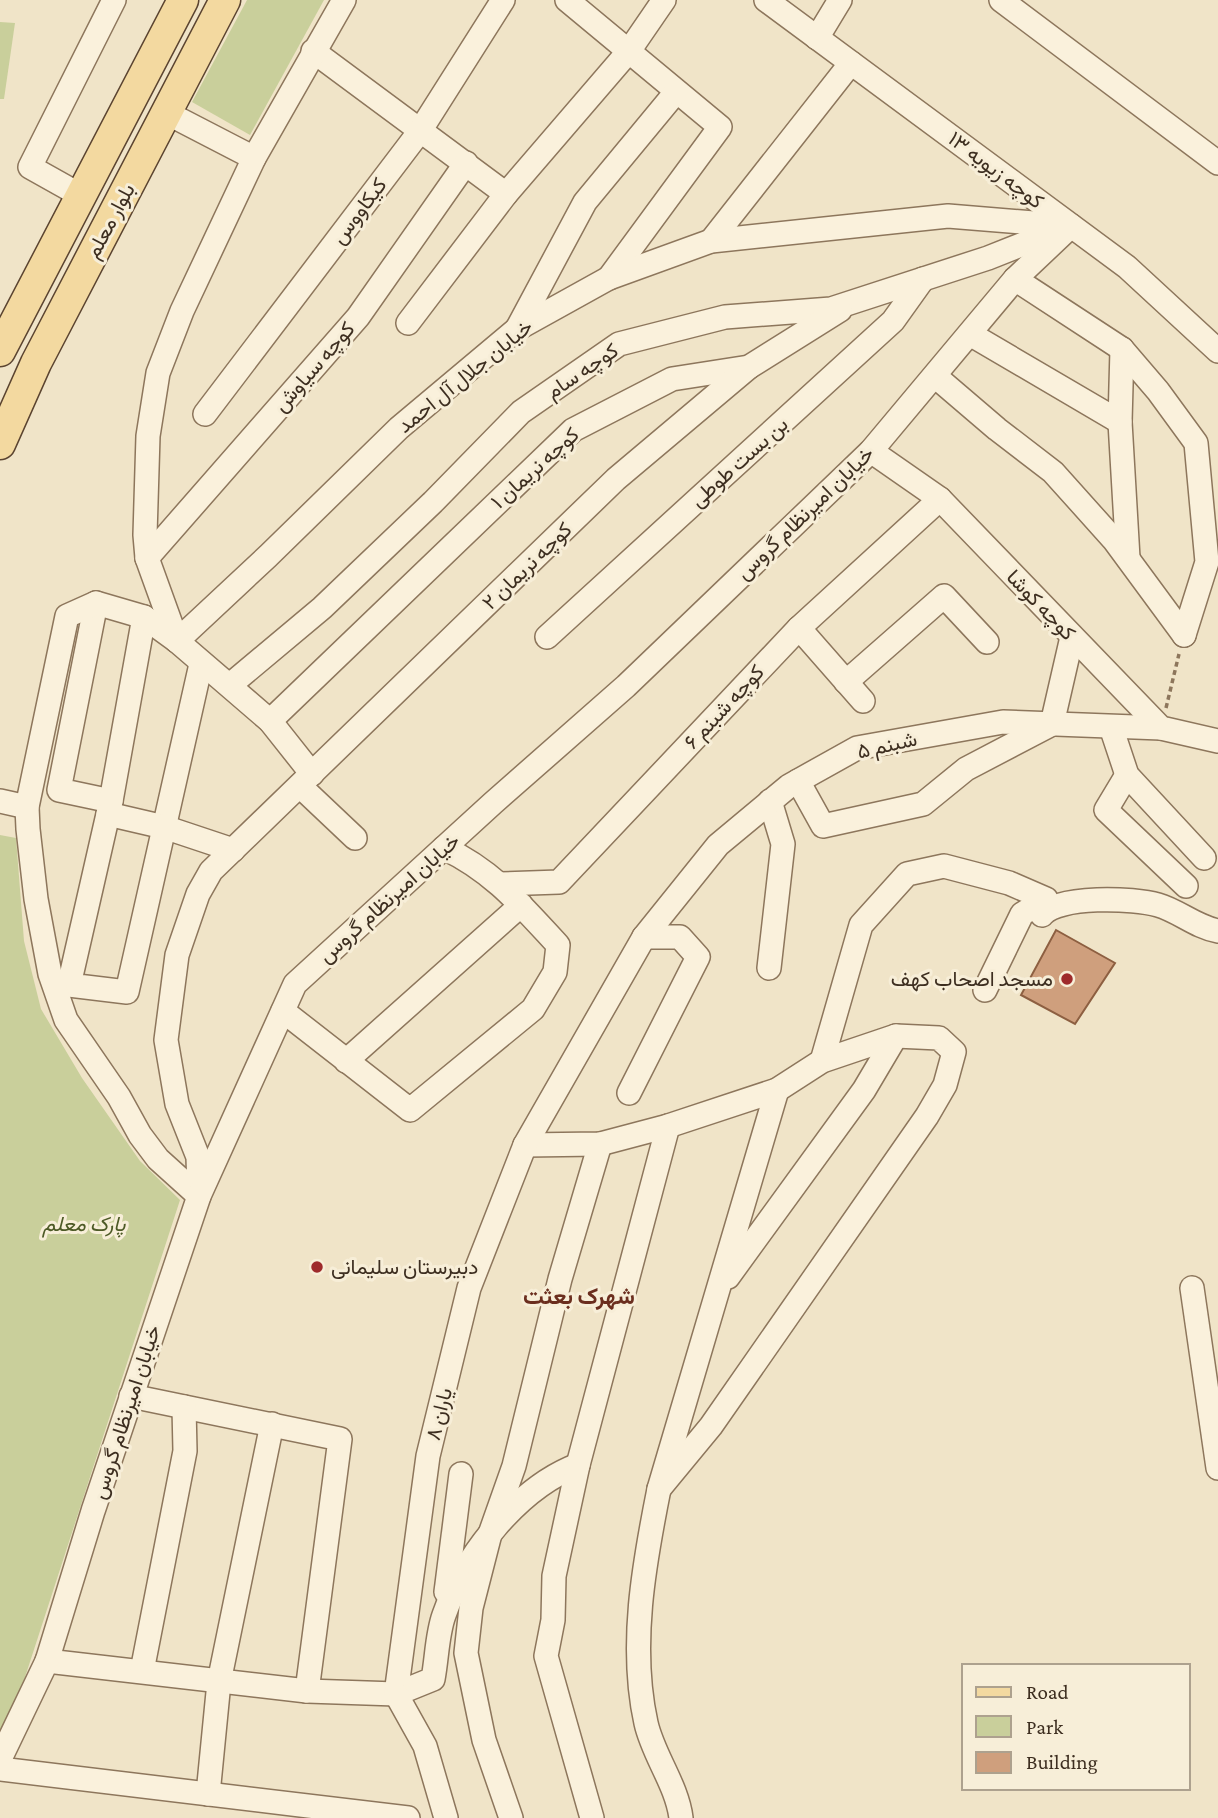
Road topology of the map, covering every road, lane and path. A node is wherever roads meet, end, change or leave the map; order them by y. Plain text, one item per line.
1 (114, 0) edge
2 (183, 0) edge
3 (226, 0) edge
4 (344, 0) edge
5 (503, 0) edge
6 (568, 0) edge
7 (664, 0) edge
8 (766, 0) edge
9 (840, 0) edge
10 (1001, 0) edge
11 (817, 38) junction
12 (313, 51) junction
13 (628, 51) junction
14 (851, 63) junction
15 (676, 92) junction
16 (167, 113) junction
17 (421, 131) junction
18 (254, 158) junction
19 (466, 163) junction
20 (1218, 163) edge
21 (506, 194) junction
22 (80, 195) junction
23 (1071, 226) junction
24 (711, 241) junction
25 (609, 278) junction
26 (923, 279) junction
27 (1015, 279) junction
28 (855, 301) junction
29 (408, 323) dead end
30 (517, 329) junction
31 (970, 334) junction
32 (1122, 349) junction
33 (0, 351) edge
34 (1218, 351) edge
35 (749, 367) junction
36 (935, 376) junction
37 (205, 414) dead end
38 (1120, 422) junction
39 (0, 444) edge
40 (871, 451) junction
41 (940, 499) junction
42 (147, 558) junction
43 (1128, 558) junction
44 (96, 603) junction
45 (144, 617) junction
46 (799, 628) junction
47 (1184, 635) junction
48 (1072, 637) junction
49 (547, 638) dead end
50 (177, 640) junction
51 (987, 642) dead end
52 (201, 664) junction
53 (846, 681) junction
54 (230, 685) junction
55 (863, 701) dead end
56 (270, 722) junction
57 (1052, 724) junction
58 (1111, 727) junction
59 (1161, 728) junction
60 (1218, 741) edge
61 (1128, 775) junction
62 (306, 780) junction
63 (798, 781) junction
64 (0, 801) edge
65 (770, 801) junction
66 (27, 807) junction
67 (109, 807) junction
68 (164, 827) junction
69 (355, 838) dead end
70 (444, 848) junction
71 (233, 850) junction
72 (1205, 858) dead end
73 (500, 884) junction
74 (1186, 886) dead end
75 (522, 905) junction
76 (1042, 915) dead end
77 (1218, 931) edge
78 (644, 937) junction
79 (769, 968) dead end
80 (985, 990) dead end
81 (283, 1011) junction
82 (895, 1036) junction
83 (346, 1060) junction
84 (822, 1061) junction
85 (777, 1090) junction
86 (629, 1093) dead end
87 (668, 1126) junction
88 (600, 1144) junction
89 (525, 1145) junction
90 (199, 1196) junction
91 (1192, 1288) dead end
92 (717, 1291) junction
93 (131, 1396) junction
94 (184, 1407) junction
95 (272, 1424) junction
96 (578, 1465) junction
97 (1218, 1468) edge
98 (461, 1474) dead end
99 (659, 1489) junction
100 (490, 1534) junction
101 (443, 1616) junction
102 (47, 1661) junction
103 (142, 1671) junction
104 (219, 1682) junction
105 (307, 1691) junction
106 (396, 1694) junction
107 (0, 1759) edge
108 (0, 1769) edge
109 (208, 1794) junction
110 (408, 1818) edge
111 (446, 1818) edge
112 (511, 1818) edge
113 (592, 1818) edge
114 (681, 1818) edge

1 - 22 street
2 - 22 main road, بلوار معلم
3 - 16 main road, بلوار معلم
4 - 12 street
5 - 17 street, کیکاووس
6 - 13 street
7 - 13 street
8 - 11 street, کوچه زیویه ۱۳
9 - 11 street
10 - 20 street
11 - 14 street, کوچه زیویه ۱۳
12 - 17 street
12 - 18 street
13 - 15 street
13 - 21 street
14 - 23 street, کوچه زیویه ۱۳
14 - 24 street
15 - 25 street
15 - 30 street
16 - 18 street
16 - 39 main road, بلوار معلم
17 - 19 street
17 - 37 street, کیکاووس
18 - 42 street
19 - 21 street
19 - 42 street, کوچه سیاوش
21 - 29 street
22 - 33 main road, بلوار معلم
23 - 24 street, خیابان جلال آل احمد
23 - 26 street, کوچه سام
23 - 27 street, خیابان امیرنظام گروس
23 - 34 street, کوچه زیویه ۱۳
24 - 25 street, خیابان جلال آل احمد
25 - 30 street, خیابان جلال آل احمد
26 - 28 street, کوچه سام
26 - 49 street, بن بست طوطی
27 - 31 street, خیابان امیرنظام گروس
27 - 32 street
28 - 35 street, کوچه نریمان ۱
28 - 54 street, کوچه سام
30 - 50 street, خیابان جلال آل احمد
31 - 36 street, خیابان امیرنظام گروس
31 - 38 street
32 - 38 street
32 - 47 street
35 - 56 street, کوچه نریمان ۱
35 - 62 street, کوچه نریمان ۲
36 - 40 street, خیابان امیرنظام گروس
36 - 43 street
38 - 43 street
40 - 41 street, کوچه کوشا
40 - 70 street, خیابان امیرنظام گروس
41 - 46 street, کوچه شبنم ۶
41 - 48 street, کوچه کوشا
42 - 50 street
43 - 47 street
44 - 45 street
44 - 66 street
44 - 67 street
45 - 50 street
45 - 67 street
46 - 53 street
46 - 73 street, کوچه شبنم ۶
47 - 59 path
48 - 57 street
48 - 59 street, کوچه کوشا
50 - 52 street
51 - 53 street
52 - 54 street
52 - 68 street
53 - 55 street
54 - 56 street
56 - 62 street
57 - 58 street, شبنم ۵
57 - 63 street, شبنم ۵
57 - 63 street
58 - 59 street, شبنم ۵
58 - 61 street
59 - 60 street
61 - 72 street
61 - 74 street
62 - 69 street
62 - 71 street, کوچه نریمان ۲
63 - 65 street, شبنم ۵
64 - 66 street
65 - 78 street, شبنم ۵
65 - 79 street
66 - 90 street
67 - 68 street
67 - 68 street
68 - 71 street
70 - 73 street
70 - 81 street, خیابان امیرنظام گروس
71 - 90 street, کوچه نریمان ۲
73 - 75 street
75 - 83 street
75 - 83 street
76 - 77 street
78 - 86 street
78 - 89 street, یاران ۸
80 - 84 street
81 - 83 street
81 - 90 street, خیابان امیرنظام گروس
82 - 84 street
82 - 92 street
82 - 99 street
84 - 85 street
85 - 87 street
85 - 92 street
87 - 88 street
87 - 96 street
88 - 89 street
88 - 100 street
89 - 106 street, یاران ۸
90 - 93 street, خیابان امیرنظام گروس
91 - 97 street
92 - 99 street
93 - 94 street
93 - 102 street, خیابان امیرنظام گروس
94 - 95 street
94 - 103 street
95 - 104 street
95 - 105 street
96 - 100 street
96 - 113 street
98 - 101 street
99 - 114 street
100 - 101 street
100 - 112 street
101 - 106 street
102 - 103 street
102 - 107 street, خیابان امیرنظام گروس
103 - 104 street
104 - 105 street
104 - 109 street
105 - 106 street
106 - 111 street
108 - 109 street
109 - 110 street

